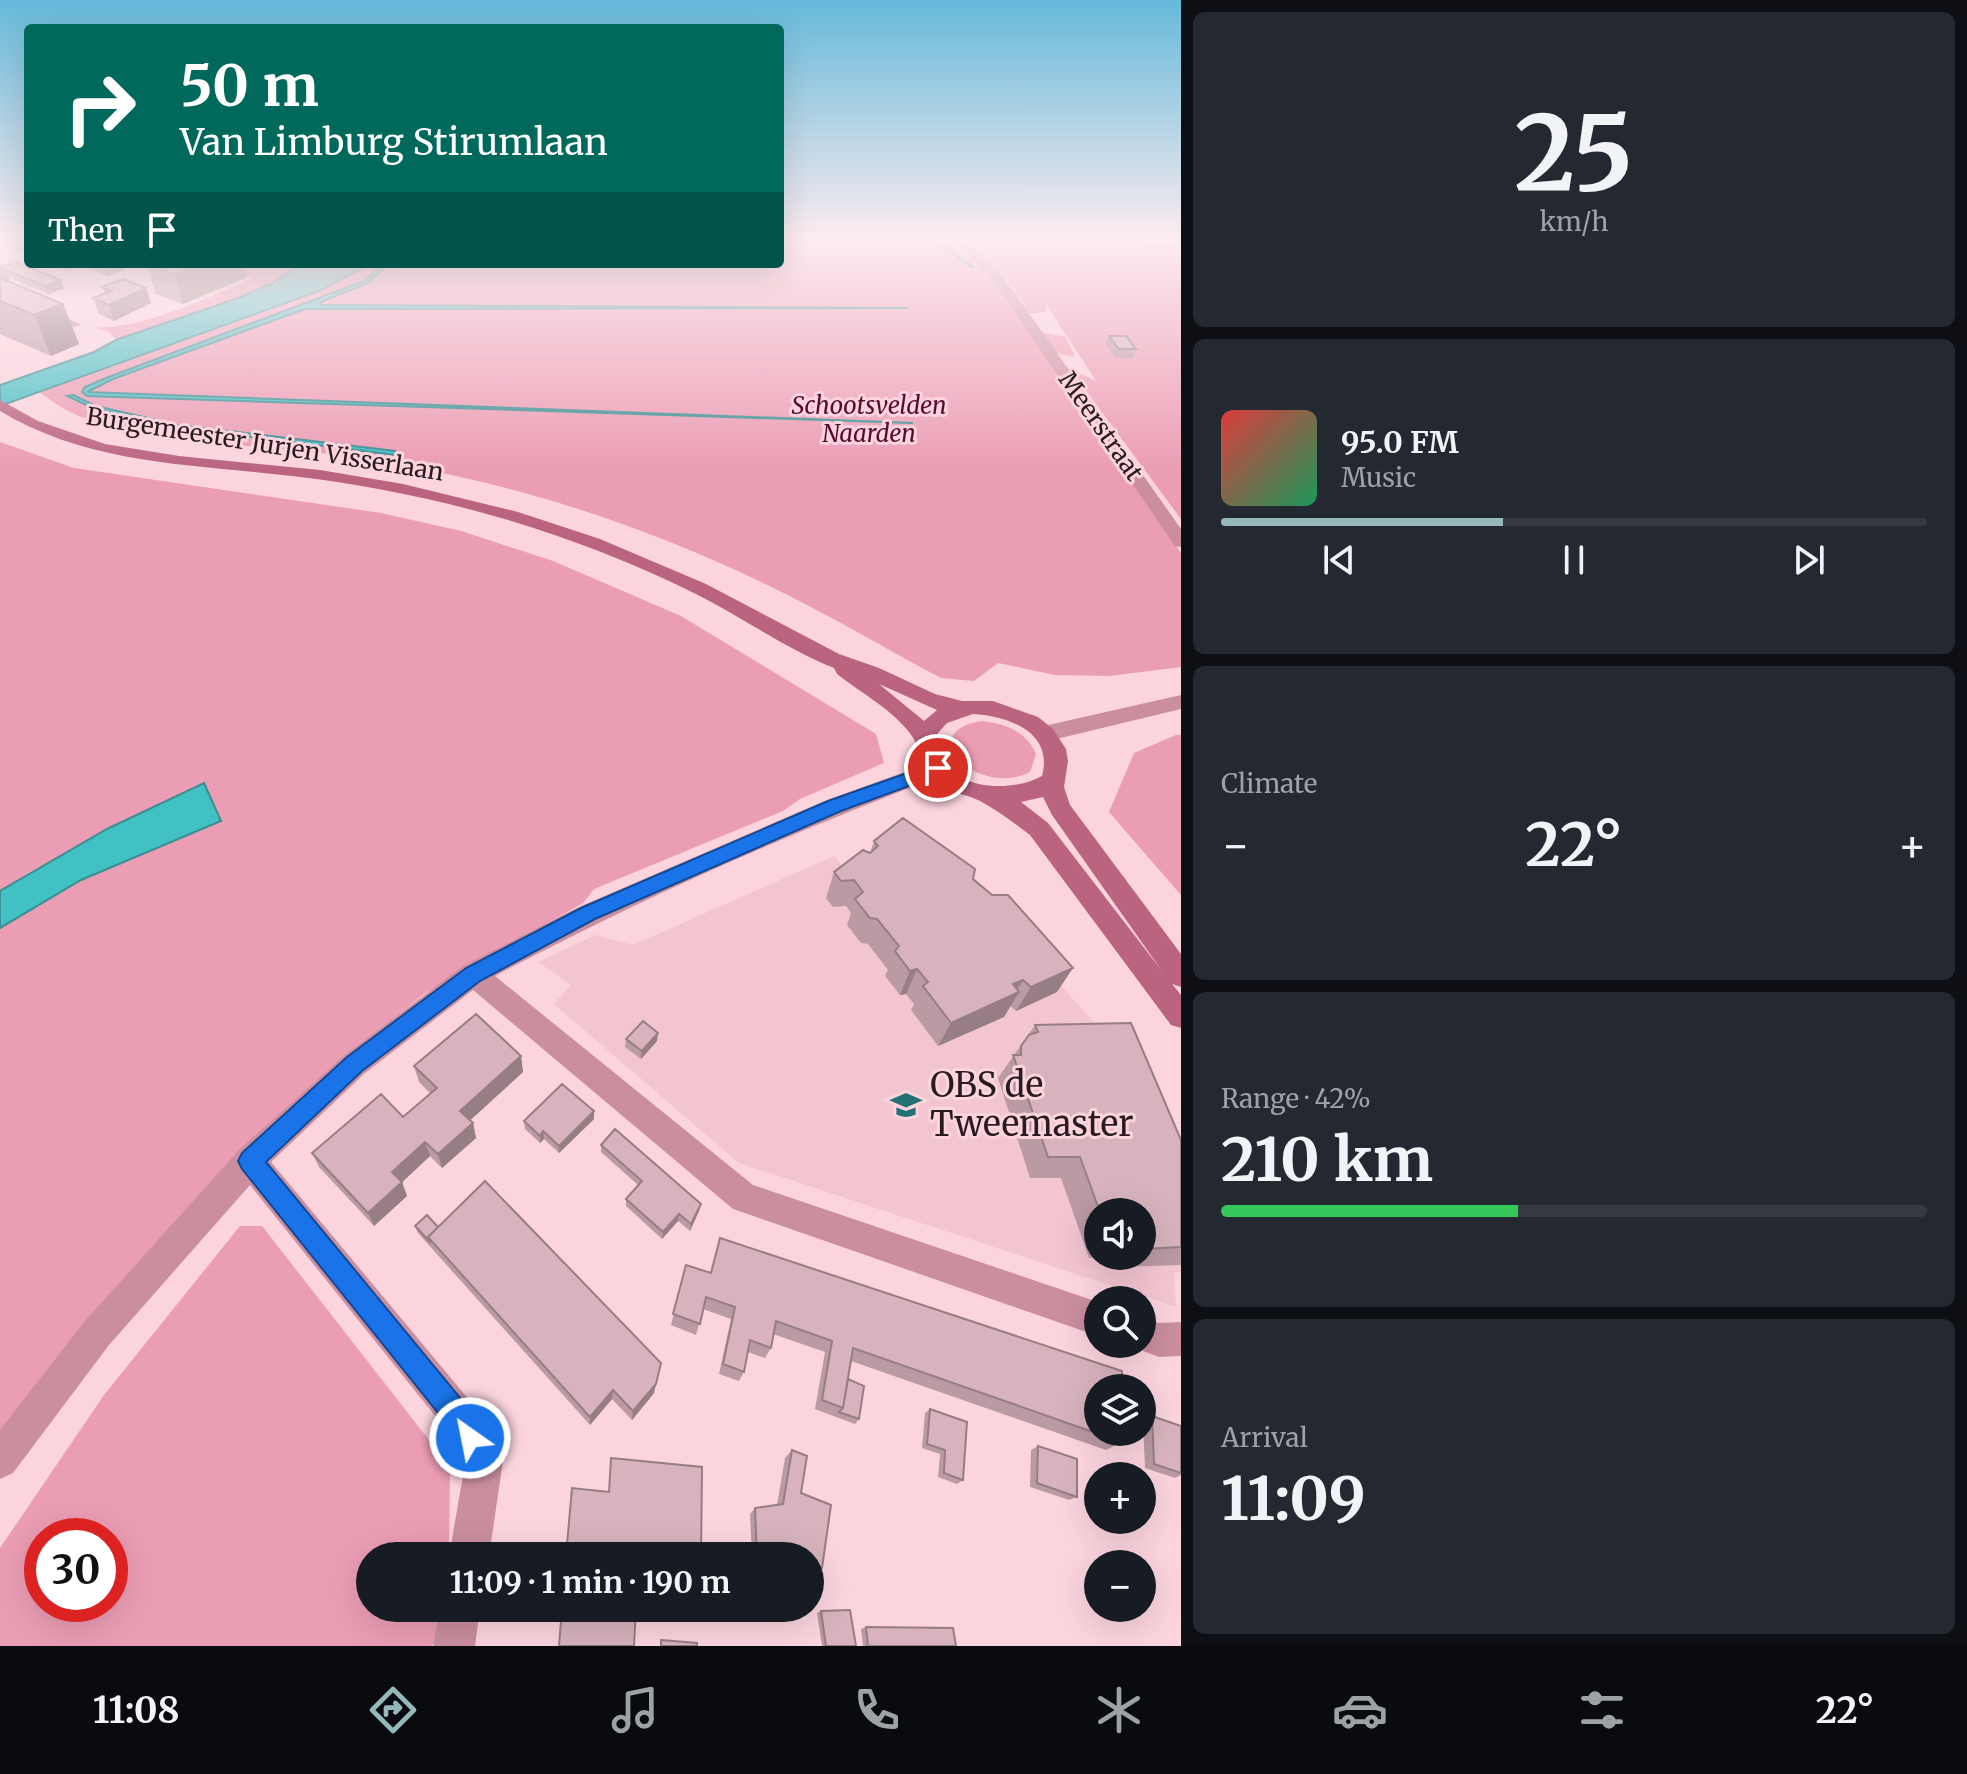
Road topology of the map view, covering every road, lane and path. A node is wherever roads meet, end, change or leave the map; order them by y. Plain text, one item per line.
1 (56, 316) edge
2 (1024, 316) edge
3 (77, 325) dead end
4 (4, 408) edge
5 (1181, 542) edge
6 (833, 660) junction
7 (1181, 702) edge
8 (961, 708) junction
9 (1044, 734) junction
10 (926, 741) junction
11 (938, 768) junction
12 (1053, 780) junction
13 (985, 795) junction
14 (473, 974) junction
15 (1174, 982) edge
16 (1181, 1016) edge
17 (250, 1161) junction
18 (1084, 1314) edge
19 (1156, 1339) edge
20 (1181, 1339) edge
21 (0, 1460) edge
22 (471, 1542) edge
23 (458, 1622) edge
24 (454, 1646) edge

1 - 3 lane
2 - 5 street, Meerstraat
4 - 6 street, Burgemeester Jurjen Visserlaan
6 - 8 street, Burgemeester Jurjen Visserlaan
6 - 10 street, Burgemeester Jurjen Visserlaan
7 - 9 street
8 - 9 street
8 - 10 street
9 - 12 street
10 - 11 street
11 - 13 street
11 - 14 street
12 - 13 street
12 - 15 street
13 - 15 street
14 - 17 street
14 - 18 street
15 - 16 street
17 - 21 street
17 - 22 street
19 - 20 street
23 - 24 street

